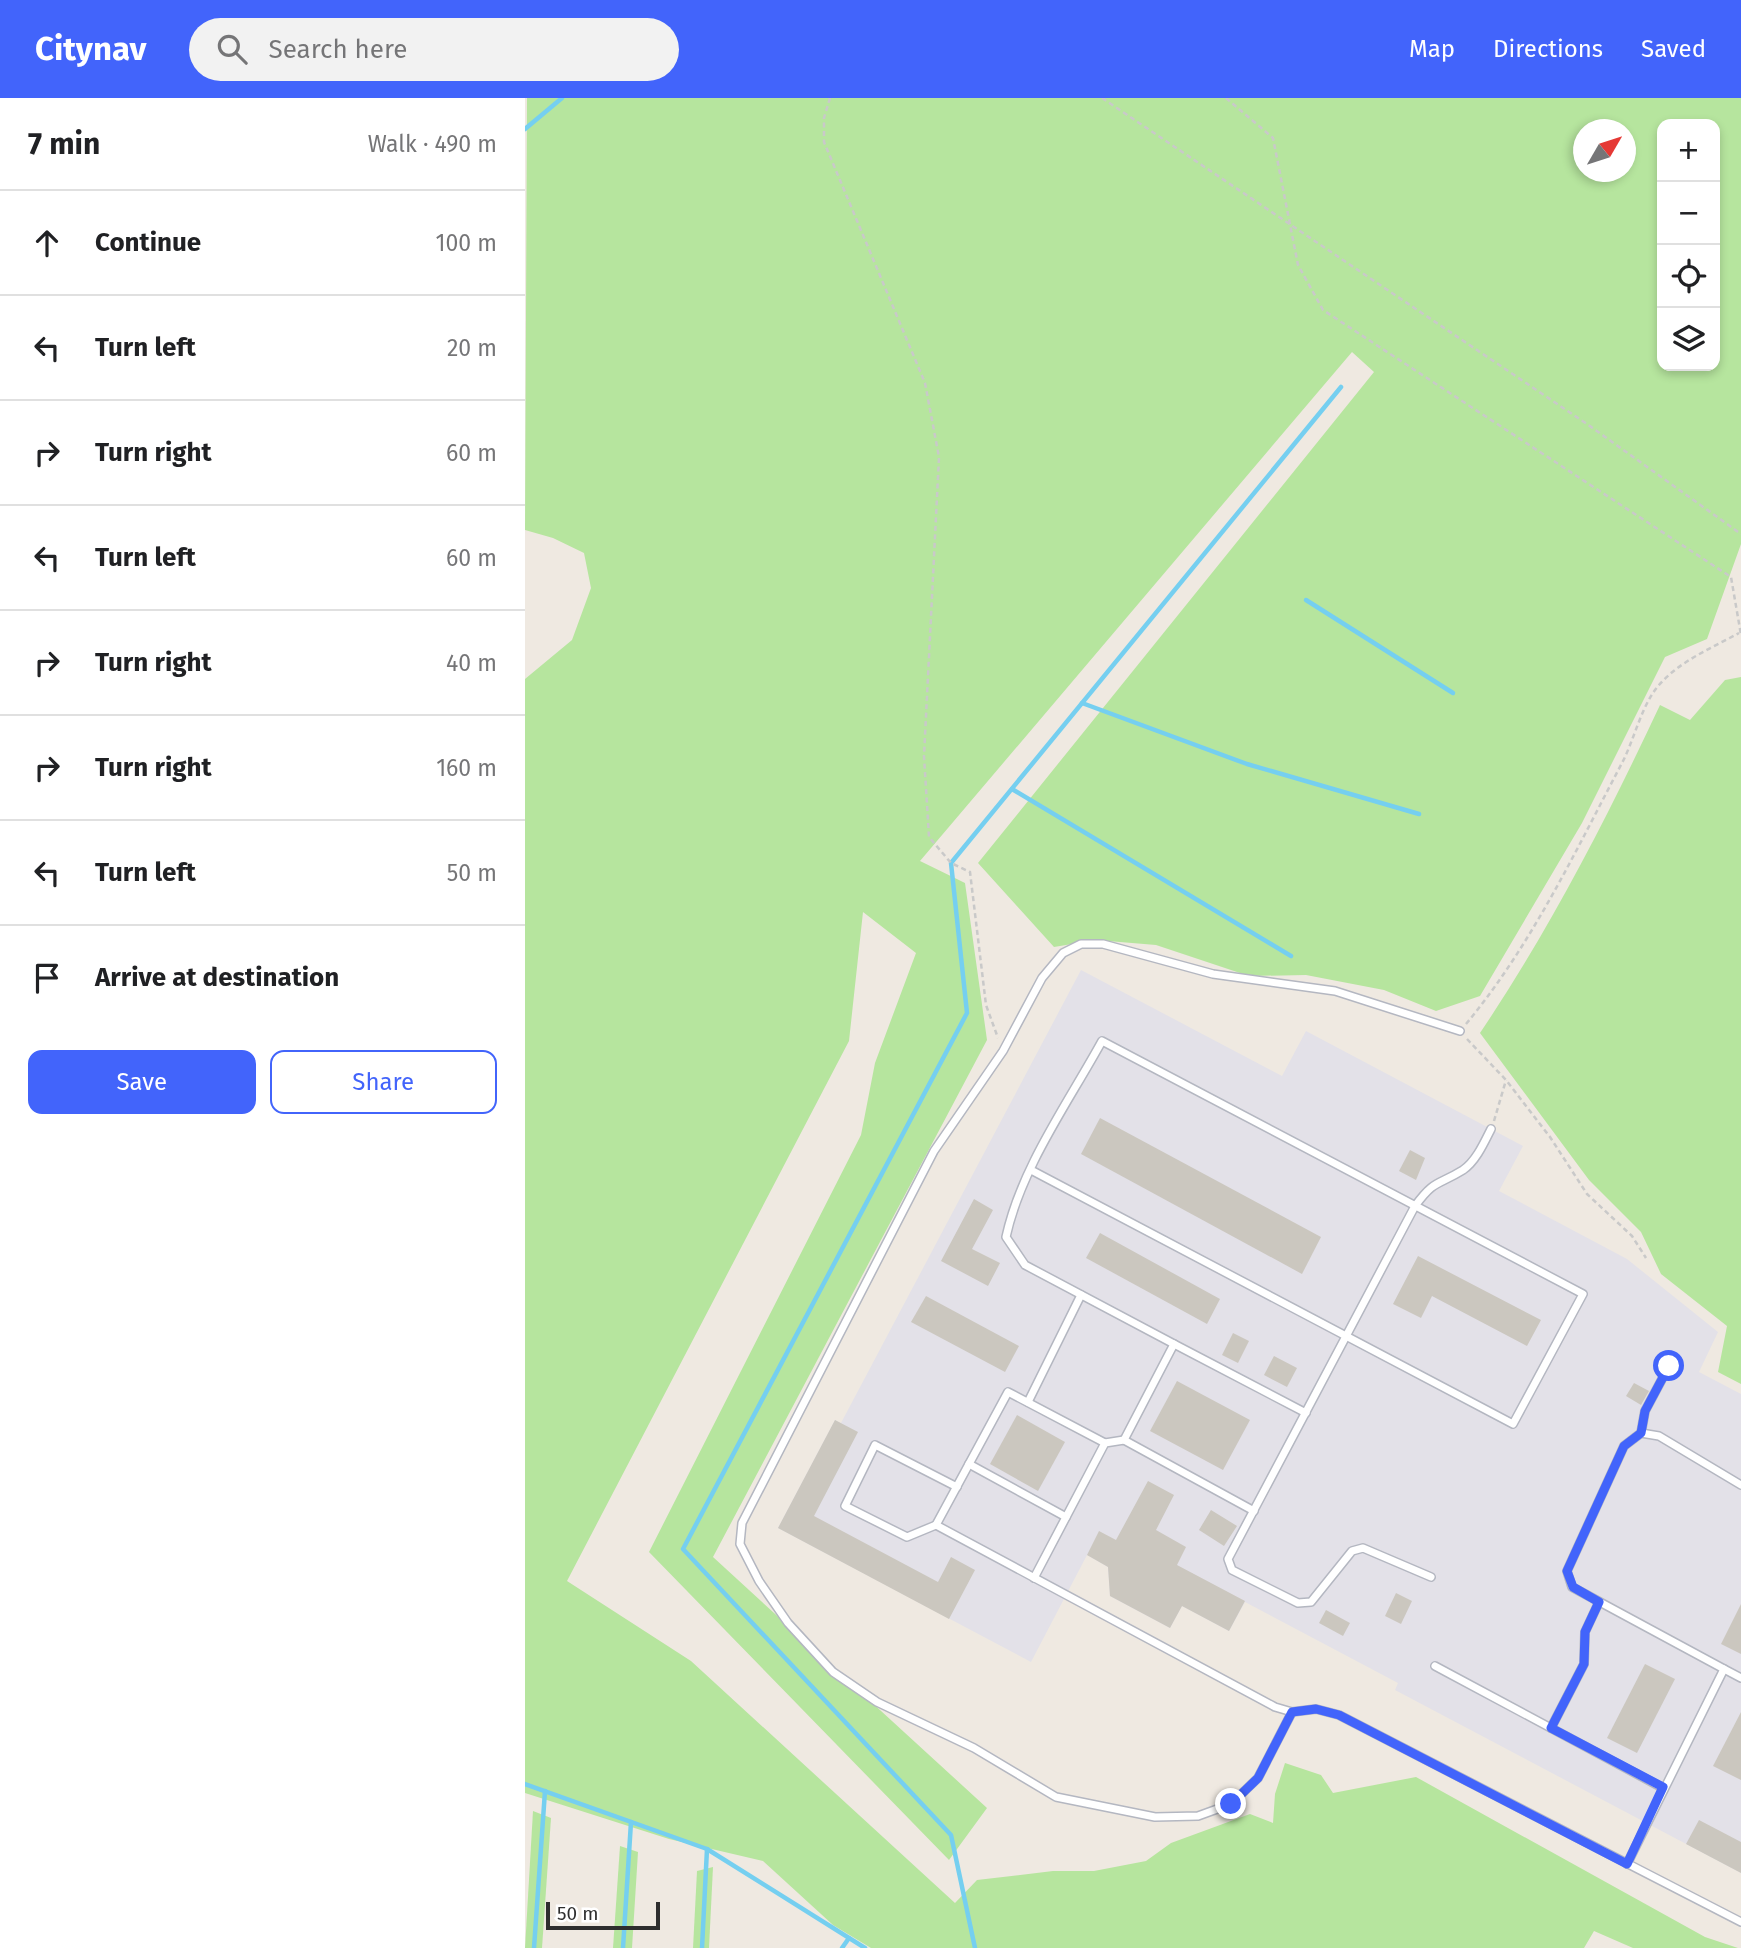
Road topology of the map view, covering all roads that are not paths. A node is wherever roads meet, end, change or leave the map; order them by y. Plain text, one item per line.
1 (1460, 1031) road end
2 (1491, 1129) road end
3 (1031, 1170) junction
4 (1415, 1206) junction
5 (1081, 1296) junction
6 (1346, 1336) junction
7 (1174, 1344) junction
8 (1669, 1366) dead end
9 (1028, 1402) junction
10 (1305, 1413) junction
11 (1641, 1433) junction
12 (1124, 1440) junction
13 (1105, 1443) junction
14 (969, 1464) junction
15 (1741, 1485) edge
16 (957, 1487) junction
17 (1254, 1511) junction
18 (1066, 1517) junction
19 (936, 1525) junction
20 (1431, 1577) dead end
21 (1034, 1578) junction
22 (1599, 1602) junction
23 (1435, 1666) dead end
24 (1724, 1669) junction
25 (1741, 1678) edge
26 (1292, 1712) junction
27 (1551, 1728) junction
28 (1663, 1787) junction
29 (1627, 1864) junction
30 (1741, 1922) edge

1 - 26 lane
2 - 4 lane
3 - 4 lane
3 - 5 lane
3 - 6 lane
4 - 6 lane
4 - 6 lane
5 - 7 lane
5 - 9 lane
6 - 10 lane
7 - 10 lane
7 - 12 lane
8 - 11 lane
9 - 13 lane
9 - 14 lane
10 - 17 lane
11 - 15 lane
11 - 22 lane
12 - 13 lane
12 - 17 lane
13 - 18 lane
14 - 16 lane
14 - 18 lane
16 - 19 lane
16 - 19 lane
17 - 20 lane
18 - 21 lane
19 - 21 lane
21 - 26 lane
22 - 24 lane
22 - 27 lane
23 - 27 lane
24 - 25 lane
24 - 28 lane
26 - 29 lane
27 - 28 lane
28 - 29 lane
29 - 30 lane

